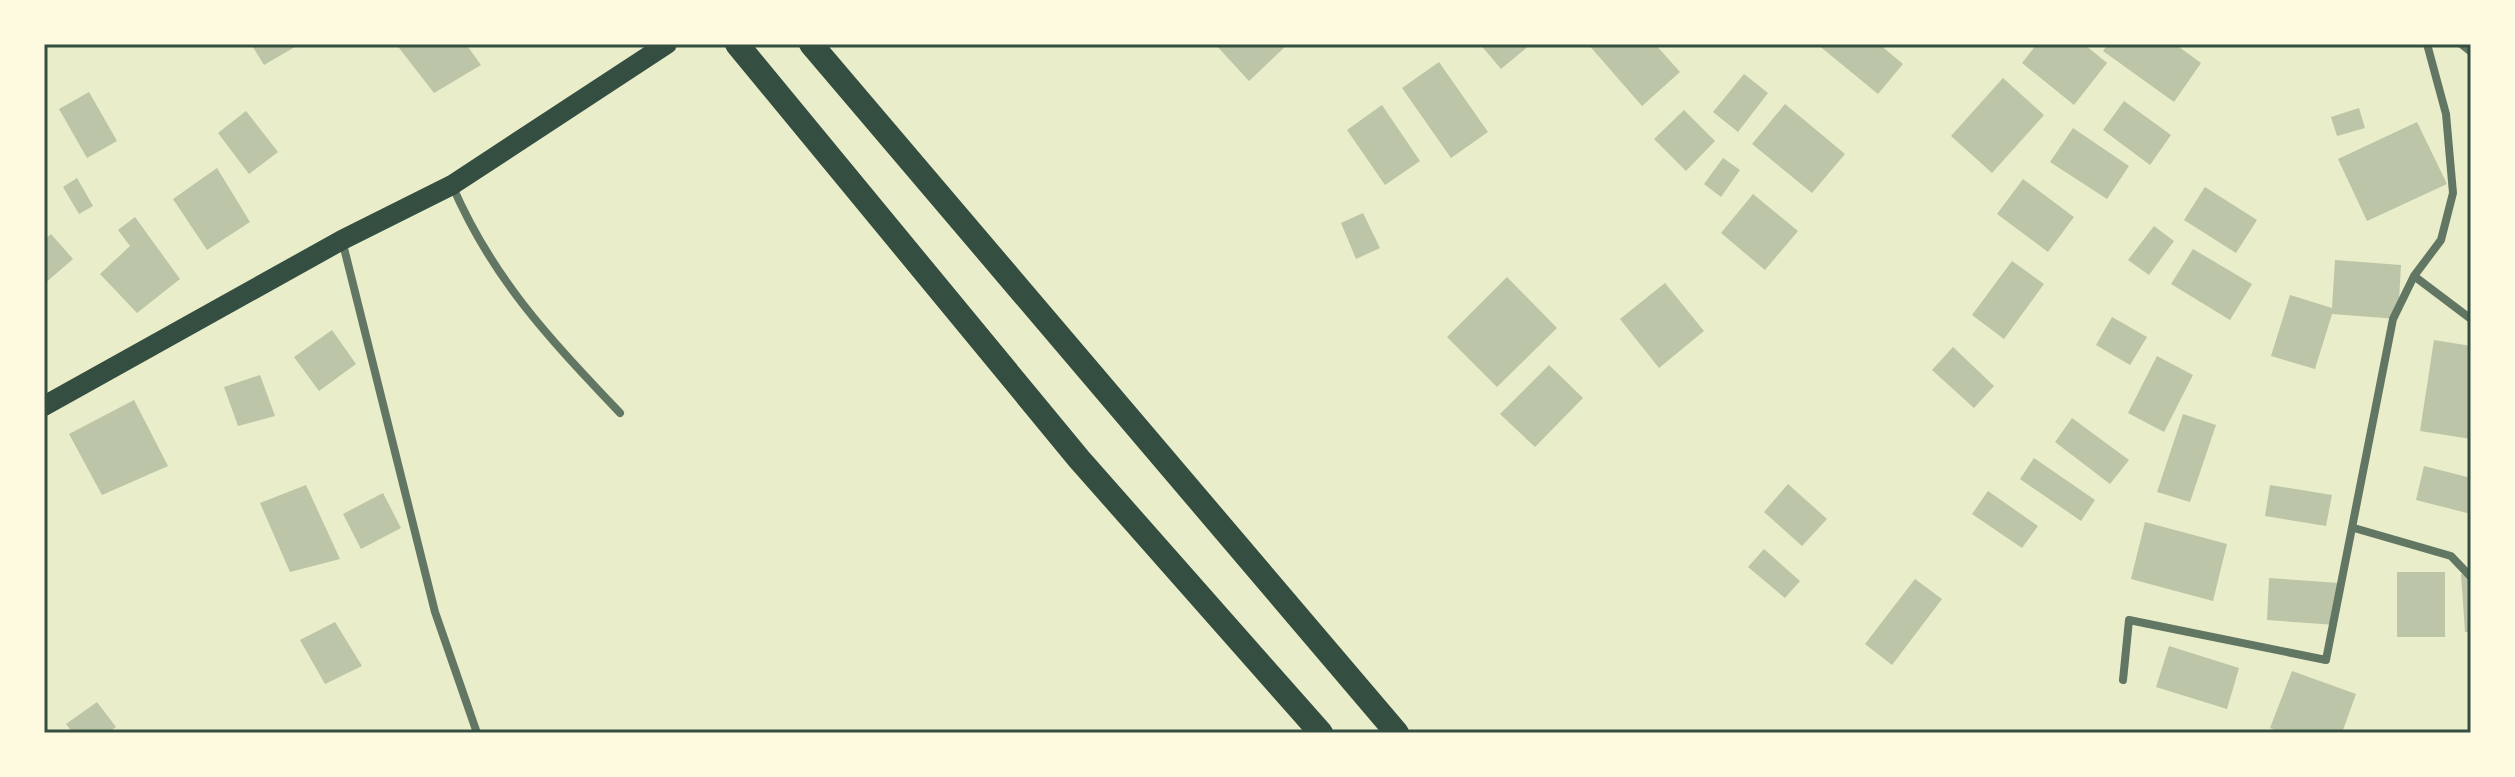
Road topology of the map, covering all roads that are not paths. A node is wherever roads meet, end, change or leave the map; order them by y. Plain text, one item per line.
1 (667, 44) edge
2 (737, 44) edge
3 (811, 44) edge
4 (2427, 44) edge
5 (2461, 44) edge
6 (2471, 52) edge
7 (452, 185) junction
8 (342, 240) junction
9 (2414, 276) junction
10 (2471, 319) edge
11 (44, 406) edge
12 (620, 413) dead end
13 (2354, 528) junction
14 (2471, 577) edge
15 (2123, 680) dead end
16 (477, 733) edge
17 (1321, 733) edge
18 (1397, 733) edge

1 - 7 main road
2 - 17 highway
3 - 18 highway
4 - 9 street
5 - 6 street
7 - 8 main road
7 - 12 street
8 - 11 main road
8 - 16 street
9 - 10 street
9 - 13 street
13 - 14 street
13 - 15 street

